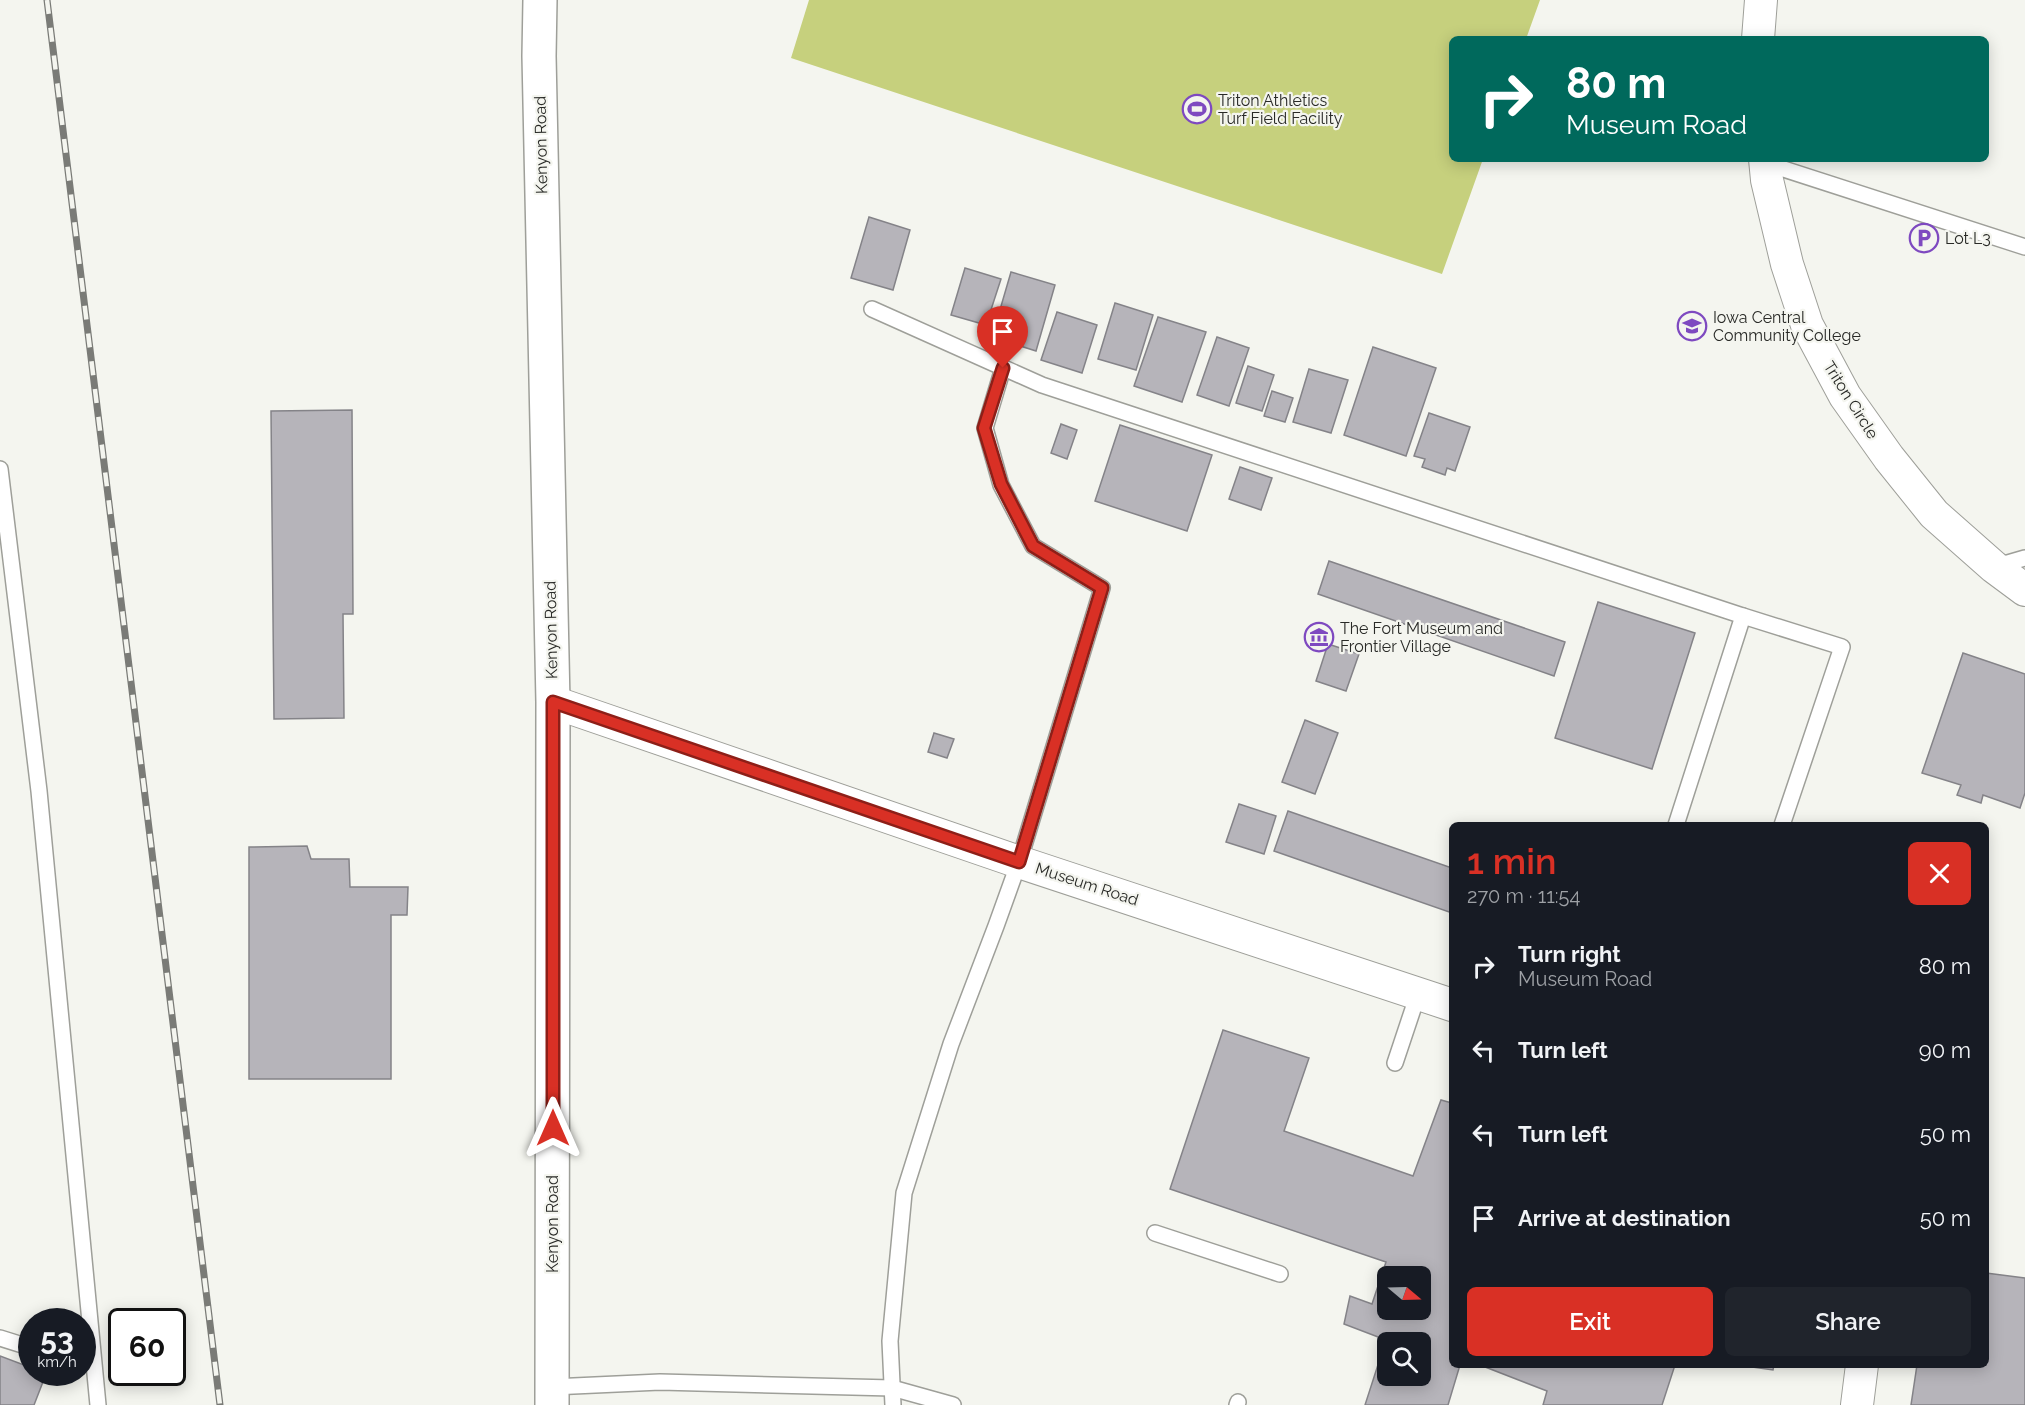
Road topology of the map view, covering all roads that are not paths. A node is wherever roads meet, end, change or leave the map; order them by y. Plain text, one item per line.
1 (540, 0) edge
2 (1761, 0) edge
3 (1758, 36) edge
4 (1765, 162) edge
5 (1768, 162) edge
6 (2025, 247) edge
7 (872, 309) dead end
8 (1003, 368) junction
9 (0, 470) edge
10 (2025, 558) edge
11 (1994, 567) junction
12 (2025, 590) edge
13 (1743, 616) junction
14 (553, 702) junction
15 (1677, 822) edge
16 (1783, 822) edge
17 (1019, 862) junction
18 (1418, 994) junction
19 (1449, 1004) edge
20 (1395, 1063) dead end
21 (1155, 1233) dead end
22 (1280, 1274) dead end
23 (83, 1308) edge
24 (0, 1338) edge
25 (18, 1344) edge
26 (1862, 1368) edge
27 (93, 1386) edge
28 (892, 1388) junction
29 (552, 1396) edge
30 (98, 1405) edge
31 (893, 1405) edge
32 (952, 1405) edge
33 (1857, 1405) edge

1 - 14 main road, Kenyon Road
2 - 3 street
4 - 11 street, Triton Circle
5 - 6 lane
7 - 8 lane
8 - 13 lane
8 - 17 lane
9 - 23 lane
10 - 11 lane
11 - 12 street, Triton Circle
13 - 15 lane
13 - 16 lane
14 - 17 street, Museum Road
14 - 29 main road, Kenyon Road
17 - 18 street, Museum Road
17 - 28 lane
18 - 19 street, Museum Road
18 - 20 lane
21 - 22 lane
24 - 25 lane
26 - 33 street
27 - 30 lane
28 - 29 lane
28 - 31 lane
28 - 32 lane

